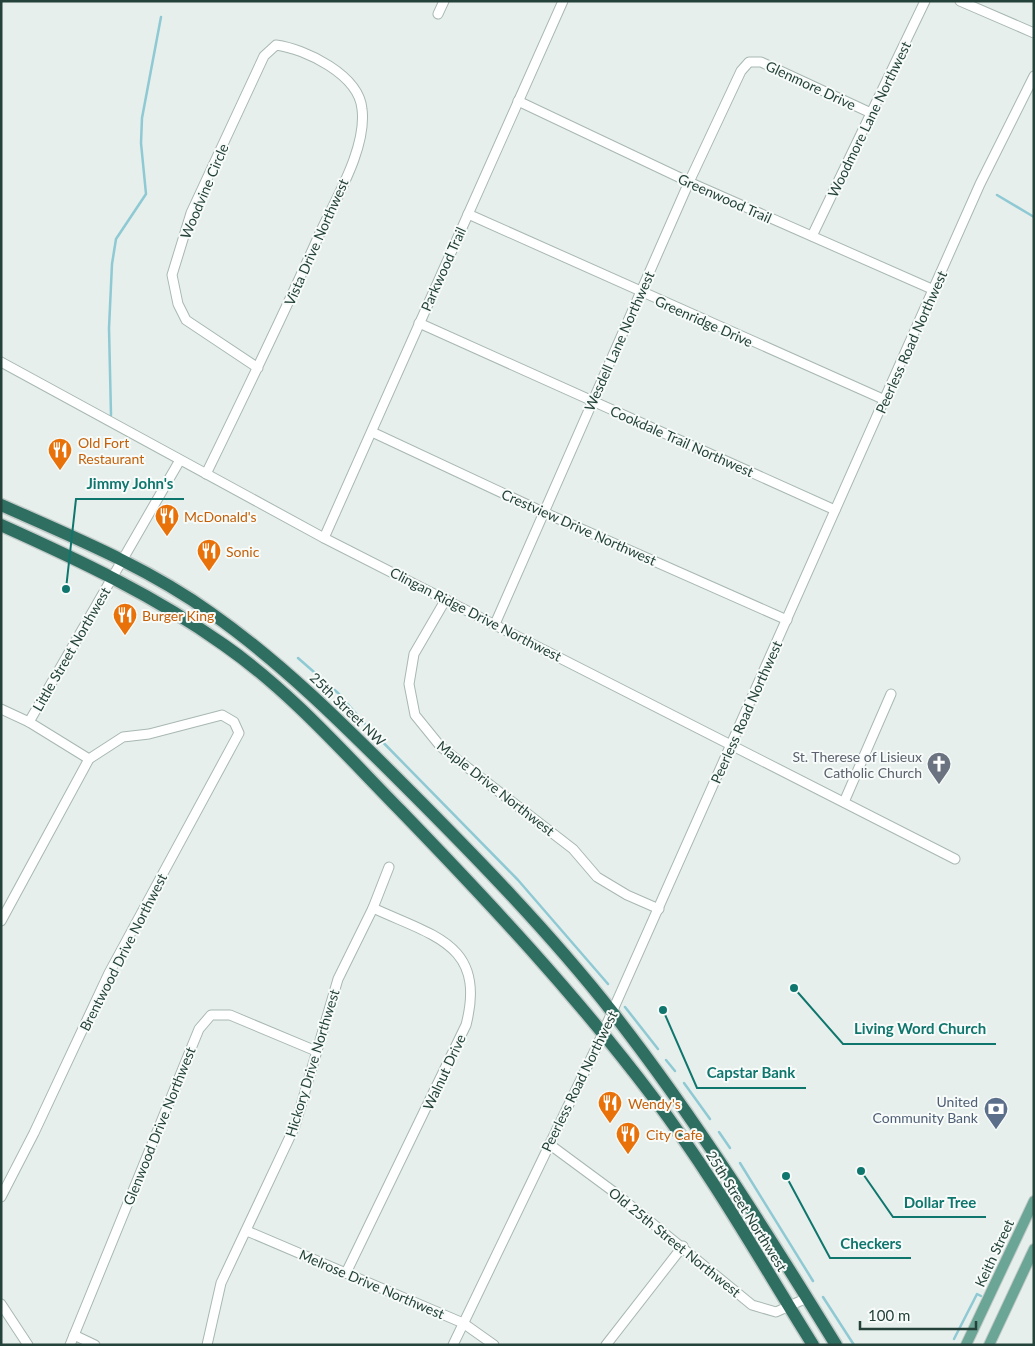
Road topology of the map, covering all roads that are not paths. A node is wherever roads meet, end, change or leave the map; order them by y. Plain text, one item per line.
1 (444, 1) edge
2 (563, 1) edge
3 (925, 1) edge
4 (960, 1) edge
5 (438, 14) dead end
6 (1034, 34) edge
7 (276, 45) joint
8 (749, 62) joint
9 (1033, 79) edge
10 (518, 101) junction
11 (871, 113) junction
12 (689, 182) junction
13 (468, 214) junction
14 (812, 236) junction
15 (934, 290) junction
16 (641, 293) junction
17 (419, 323) junction
18 (1, 362) edge
19 (258, 368) junction
20 (885, 400) junction
21 (592, 402) junction
22 (372, 432) junction
23 (180, 460) junction
24 (206, 474) junction
25 (1, 505) edge
26 (836, 510) junction
27 (544, 512) junction
28 (1, 525) edge
29 (324, 538) junction
30 (122, 560) junction
31 (112, 577) junction
32 (446, 599) junction
33 (787, 620) junction
34 (495, 624) junction
35 (891, 694) dead end
36 (1, 709) edge
37 (29, 722) junction
38 (731, 744) junction
39 (89, 758) junction
40 (844, 802) junction
41 (955, 859) dead end
42 (389, 867) dead end
43 (373, 908) junction
44 (659, 909) junction
45 (1, 921) edge
46 (612, 1012) junction
47 (603, 1033) junction
48 (316, 1051) junction
49 (549, 1144) junction
50 (1, 1198) edge
51 (1034, 1201) edge
52 (247, 1231) junction
53 (682, 1246) junction
54 (1034, 1249) edge
55 (346, 1273) junction
56 (807, 1298) junction
57 (1, 1304) edge
58 (789, 1307) junction
59 (463, 1323) junction
60 (74, 1335) junction
61 (28, 1345) edge
62 (70, 1345) edge
63 (95, 1345) edge
64 (207, 1345) edge
65 (453, 1345) edge
66 (494, 1345) edge
67 (606, 1345) edge
68 (813, 1345) edge
69 (836, 1345) edge
70 (966, 1345) edge
71 (989, 1345) edge

1 - 5 street
2 - 10 street, Parkwood Trail
3 - 11 street, Woodmore Lane Northwest
4 - 6 street
7 - 19 street, Woodvine Circle
7 - 19 street, Vista Drive Northwest
8 - 11 street, Glenmore Drive
8 - 12 street, Wesdell Lane Northwest
9 - 15 street, Peerless Road Northwest
10 - 12 street, Greenwood Trail
10 - 13 street, Parkwood Trail
11 - 14 street, Woodmore Lane Northwest
12 - 14 street, Greenwood Trail
12 - 16 street, Wesdell Lane Northwest
13 - 16 street, Greenridge Drive
13 - 17 street, Parkwood Trail
14 - 15 street, Greenwood Trail
15 - 20 street, Peerless Road Northwest
16 - 20 street, Greenridge Drive
16 - 21 street, Wesdell Lane Northwest
17 - 21 street, Cookdale Trail Northwest
17 - 22 street, Parkwood Trail
18 - 23 street, Clingan Ridge Drive Northwest
19 - 24 street, Vista Drive Northwest
20 - 26 street, Peerless Road Northwest
21 - 26 street, Cookdale Trail Northwest
21 - 27 street, Wesdell Lane Northwest
22 - 27 street, Crestview Drive Northwest
22 - 29 street, Parkwood Trail
23 - 24 street, Clingan Ridge Drive Northwest
23 - 30 street, Little Street Northwest
24 - 29 street, Clingan Ridge Drive Northwest
25 - 30 highway, 25th Street NW
26 - 33 street, Peerless Road Northwest
27 - 33 street, Crestview Drive Northwest
27 - 34 street, Wesdell Lane Northwest
28 - 31 highway
29 - 32 street, Clingan Ridge Drive Northwest
30 - 31 street, Little Street Northwest
30 - 46 highway, 25th Street NW
31 - 37 street, Little Street Northwest
31 - 47 highway, 25th Street Northwest
32 - 34 street, Clingan Ridge Drive Northwest
32 - 44 street, Maple Drive Northwest
33 - 38 street, Peerless Road Northwest
34 - 38 street, Clingan Ridge Drive Northwest
35 - 40 street
36 - 37 street
37 - 39 street
38 - 40 street, Clingan Ridge Drive Northwest
38 - 44 street, Peerless Road Northwest
39 - 45 street
39 - 50 street, Brentwood Drive Northwest
40 - 41 street, Clingan Ridge Drive Northwest
42 - 43 street, Hickory Drive Northwest
43 - 48 street, Hickory Drive Northwest
43 - 55 street, Walnut Drive
44 - 46 street, Peerless Road Northwest
46 - 47 street, Peerless Road Northwest
46 - 56 highway, 25th Street Northwest
47 - 49 street, Peerless Road Northwest
47 - 58 highway, 25th Street Northwest
48 - 52 street, Hickory Drive Northwest
48 - 60 street, Glenwood Drive Northwest
49 - 53 street, Old 25th Street Northwest
49 - 59 street, Peerless Road Northwest
51 - 70 main road, Keith Street
52 - 55 street, Melrose Drive Northwest
52 - 64 street, Hickory Drive Northwest
53 - 58 street, Old 25th Street Northwest
53 - 67 street
54 - 71 main road
55 - 59 street, Melrose Drive Northwest
56 - 58 street, Old 25th Street Northwest
56 - 69 highway, 25th Street Northwest
57 - 61 street
58 - 68 highway, 25th Street Northwest
59 - 65 street, Peerless Road Northwest
59 - 66 street, Melrose Drive Northwest
60 - 62 street, Glenwood Drive Northwest
60 - 63 street

